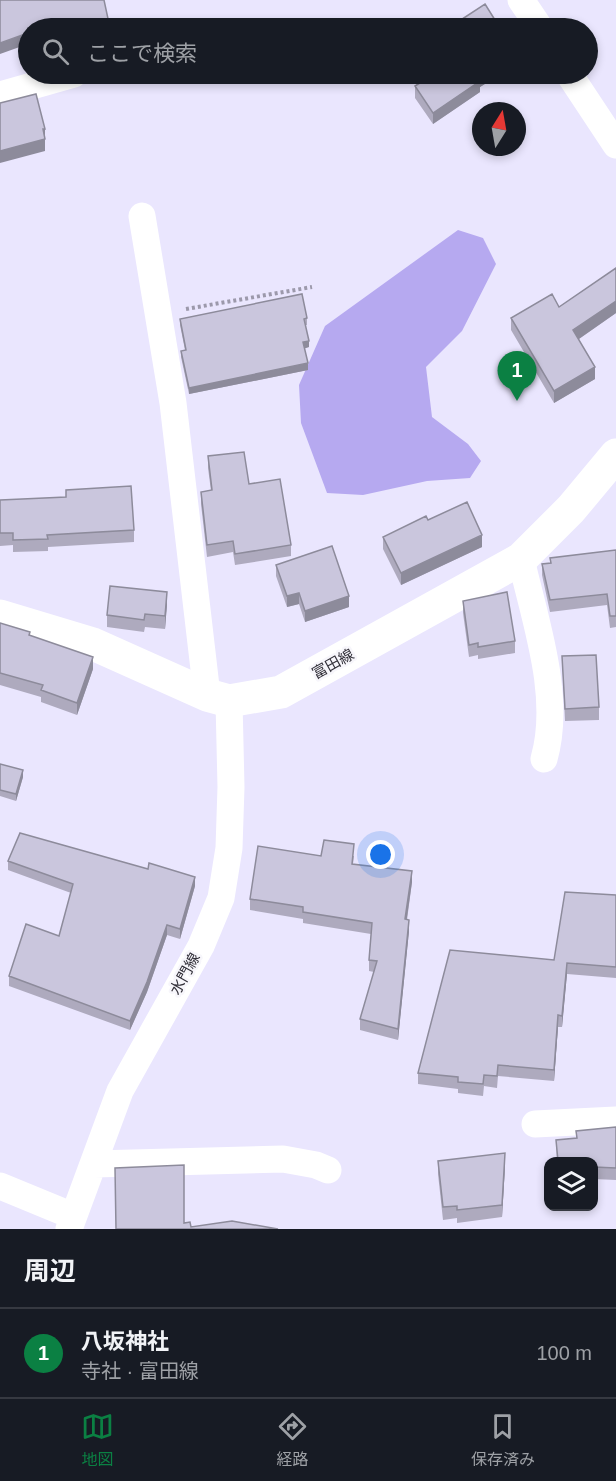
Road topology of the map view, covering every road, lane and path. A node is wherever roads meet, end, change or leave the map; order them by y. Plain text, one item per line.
1 (521, 0) edge
2 (533, 18) edge
3 (39, 84) edge
4 (576, 84) edge
5 (0, 95) edge
6 (616, 145) edge
7 (142, 216) dead end
8 (312, 287) dead end
9 (158, 314) junction
10 (616, 454) edge
11 (521, 559) junction
12 (0, 616) edge
13 (218, 698) junction
14 (544, 759) dead end
15 (616, 1120) edge
16 (535, 1124) dead end
17 (94, 1164) junction
18 (328, 1170) dead end
19 (0, 1186) edge
20 (71, 1222) edge

1 - 2 street
3 - 5 street
4 - 6 street
7 - 9 street, 水門線
8 - 9 path
9 - 13 street, 水門線
10 - 11 street, 富田線
11 - 13 street, 富田線
11 - 14 street
12 - 13 street
13 - 17 street, 水門線
15 - 16 street
17 - 18 street
17 - 20 street, 水門線
19 - 20 street

